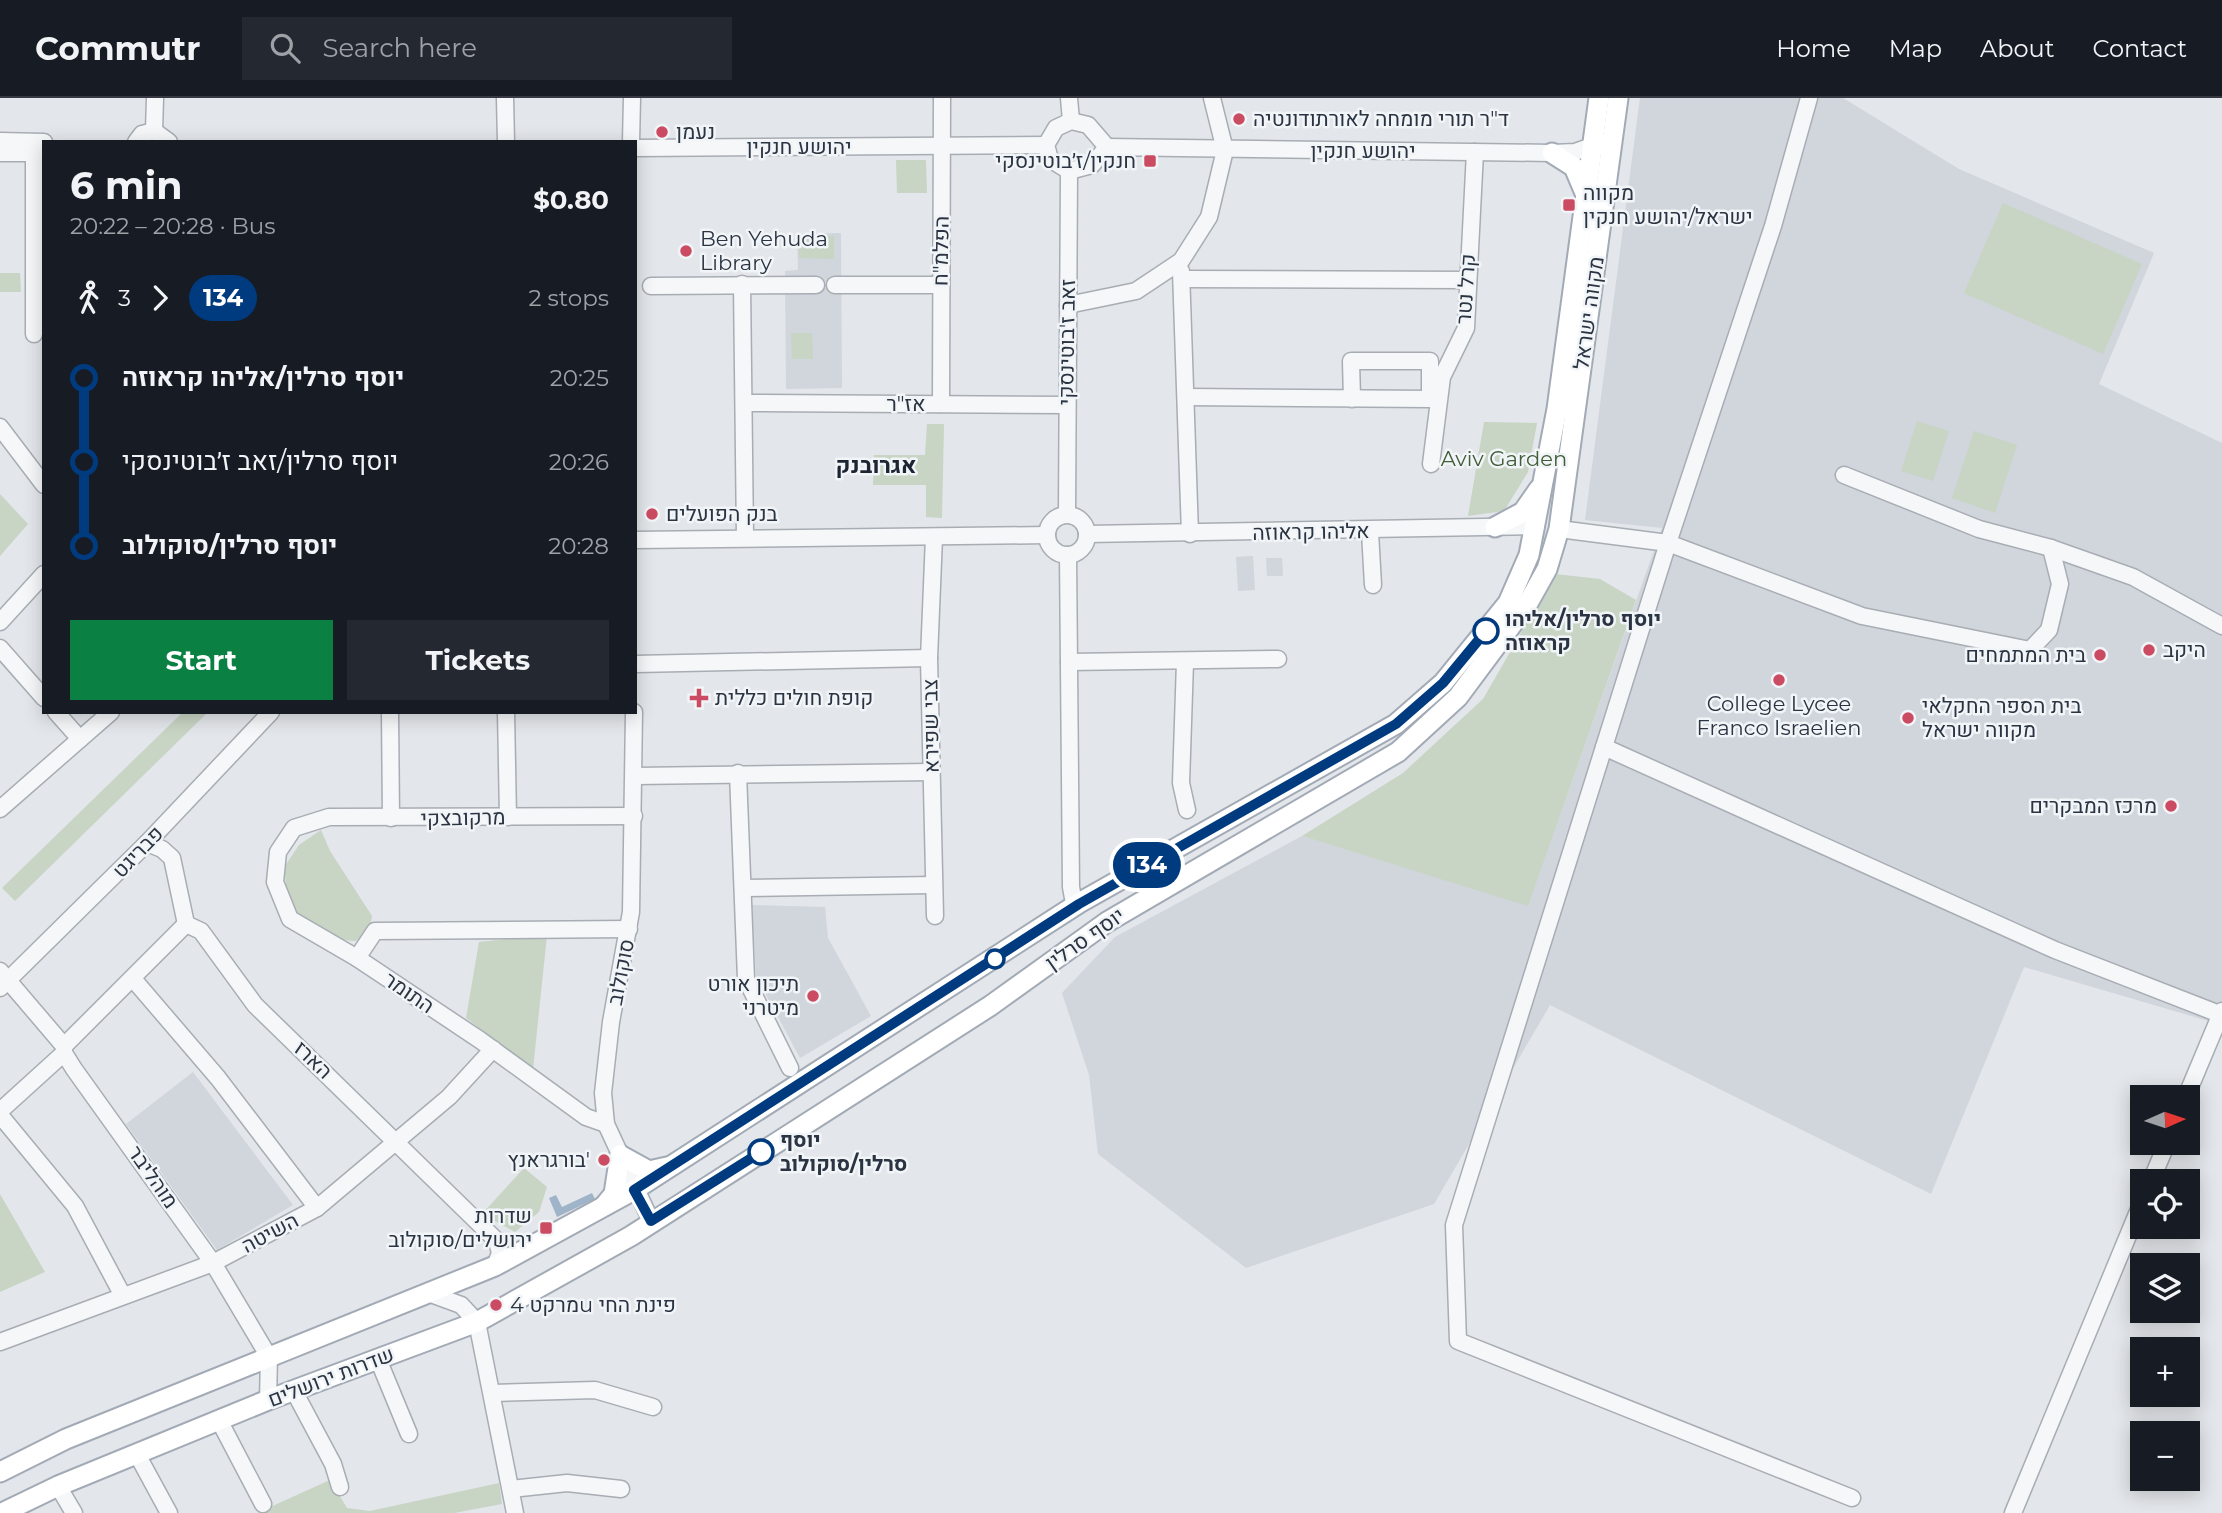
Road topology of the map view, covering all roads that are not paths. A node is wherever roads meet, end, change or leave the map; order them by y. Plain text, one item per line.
1 (155, 98) edge
2 (505, 98) edge
3 (632, 98) edge
4 (942, 98) edge
5 (1069, 98) edge
6 (1212, 98) edge
7 (1599, 98) edge
8 (1618, 98) edge
9 (1809, 98) edge
10 (1071, 121) junction
11 (154, 131) junction
12 (1614, 132) junction
13 (138, 140) edge
14 (166, 140) edge
15 (506, 140) edge
16 (631, 140) edge
17 (0, 141) edge
18 (1046, 145) junction
19 (943, 147) junction
20 (1107, 147) junction
21 (637, 148) edge
22 (1592, 148) junction
23 (40, 149) edge
24 (1225, 150) junction
25 (1475, 152) junction
26 (0, 153) edge
27 (1552, 153) junction
28 (1069, 171) junction
29 (1586, 195) junction
30 (1181, 261) junction
31 (1182, 279) junction
32 (1467, 280) junction
33 (742, 284) junction
34 (816, 285) dead end
35 (835, 285) dead end
36 (940, 285) junction
37 (651, 286) dead end
38 (1068, 304) junction
39 (34, 334) dead end
40 (1187, 397) junction
41 (1352, 398) junction
42 (746, 403) junction
43 (941, 404) junction
44 (1066, 405) junction
45 (0, 427) edge
46 (1431, 464) dead end
47 (1844, 475) dead end
48 (1545, 479) junction
49 (42, 482) edge
50 (1067, 514) junction
51 (1536, 526) junction
52 (1495, 527) junction
53 (1559, 529) junction
54 (1370, 532) junction
55 (1087, 534) junction
56 (1191, 534) junction
57 (1047, 535) junction
58 (934, 537) junction
59 (745, 538) junction
60 (637, 540) edge
61 (1668, 543) junction
62 (2051, 548) junction
63 (1068, 555) junction
64 (42, 576) edge
65 (1373, 586) dead end
66 (0, 622) edge
67 (2222, 626) edge
68 (0, 648) edge
69 (929, 659) junction
70 (1278, 659) dead end
71 (1185, 662) junction
72 (1069, 663) junction
73 (637, 664) edge
74 (42, 696) edge
75 (59, 714) edge
76 (109, 714) edge
77 (269, 714) edge
78 (390, 714) edge
79 (506, 714) edge
80 (634, 714) edge
81 (80, 739) junction
82 (1604, 747) junction
83 (932, 772) junction
84 (738, 773) junction
85 (635, 776) junction
86 (1, 806) edge
87 (1187, 810) dead end
88 (634, 816) junction
89 (508, 817) junction
90 (391, 818) junction
91 (294, 828) joint
92 (147, 842) junction
93 (933, 885) junction
94 (743, 888) junction
95 (1075, 895) junction
96 (935, 916) dead end
97 (1107, 922) junction
98 (186, 924) junction
99 (629, 929) junction
100 (357, 958) junction
101 (3, 980) edge
102 (134, 980) junction
103 (2222, 1013) edge
104 (493, 1049) junction
105 (64, 1050) junction
106 (790, 1068) dead end
107 (2191, 1085) edge
108 (0, 1113) edge
109 (606, 1124) junction
110 (399, 1142) junction
111 (620, 1155) junction
112 (675, 1165) junction
113 (634, 1190) junction
114 (603, 1207) junction
115 (317, 1208) junction
116 (651, 1221) junction
117 (2130, 1231) edge
118 (213, 1263) junction
119 (495, 1266) junction
120 (431, 1294) junction
121 (123, 1297) junction
122 (477, 1322) junction
123 (0, 1342) edge
124 (269, 1357) junction
125 (378, 1359) junction
126 (294, 1391) junction
127 (492, 1393) junction
128 (268, 1401) junction
129 (653, 1406) dead end
130 (220, 1422) junction
131 (409, 1434) dead end
132 (138, 1456) junction
133 (0, 1472) edge
134 (58, 1486) junction
135 (340, 1487) dead end
136 (511, 1489) junction
137 (621, 1489) dead end
138 (1852, 1498) dead end
139 (263, 1504) dead end
140 (2, 1513) edge
141 (74, 1513) edge
142 (169, 1513) edge
143 (515, 1513) edge
144 (2012, 1513) edge

1 - 11 street
2 - 15 street
3 - 16 street
4 - 19 street, הפלמ"ח
5 - 10 street
6 - 24 street
7 - 22 main road, מקווה ישראל
8 - 12 main road, מקווה ישראל
9 - 61 street
10 - 18 street
10 - 20 street
11 - 13 street
11 - 14 street
12 - 22 street, יהושע חנקין
12 - 53 main road, מקווה ישראל
17 - 23 street
18 - 19 street, יהושע חנקין
18 - 28 street
19 - 21 street, יהושע חנקין
19 - 36 street, הפלמ"ח
20 - 24 street, יהושע חנקין
20 - 28 street
22 - 27 street, יהושע חנקין
22 - 29 main road, מקווה ישראל
23 - 26 street
23 - 39 street
24 - 25 street, יהושע חנקין
24 - 30 street
25 - 27 street, יהושע חנקין
25 - 32 street, קרל נטר
27 - 29 main road
28 - 38 street, זאב ז'בוטינסקי
29 - 48 main road, מקווה ישראל
30 - 31 street
30 - 38 street
31 - 32 street
31 - 40 street
32 - 46 street, קרל נטר
33 - 34 street
33 - 37 street
33 - 42 street
35 - 36 street
36 - 43 street, הפלמ"ח
38 - 44 street, זאב ז'בוטינסקי
40 - 41 street
40 - 56 street
41 - 41 street
42 - 43 street, אז"ר
42 - 59 street
43 - 44 street, אז"ר
44 - 50 street, זאב ז'בוטינסקי
45 - 49 street
47 - 62 street
48 - 51 main road, מקווה ישראל
48 - 52 main road
50 - 55 street
50 - 57 street
51 - 52 street, אליהו קראוזה
51 - 53 main road
51 - 95 main road, יוסף סרלין
52 - 54 street, אליהו קראוזה
53 - 61 street
53 - 97 main road, יוסף סרלין
54 - 56 street, אליהו קראוזה
54 - 65 street
55 - 56 street, אליהו קראוזה
55 - 63 street
57 - 58 street
57 - 63 street
58 - 59 street
58 - 69 street, צבי שפירא
59 - 60 street
61 - 62 street
61 - 82 street
62 - 67 street
63 - 72 street
64 - 66 street
68 - 74 street
69 - 73 street
69 - 83 street, צבי שפירא
70 - 71 street
71 - 72 street
71 - 87 street
72 - 95 street
75 - 81 street
76 - 81 street
77 - 92 street, פבריגט
78 - 90 street
79 - 89 street
80 - 85 street, סוקולוב
81 - 86 street
82 - 103 street
82 - 138 street
83 - 84 street
83 - 93 street, צבי שפירא
84 - 85 street
84 - 94 street
85 - 88 street, סוקולוב
88 - 89 street, מרקובצקי
88 - 99 street, סוקולוב
89 - 90 street, מרקובצקי
90 - 91 street, מרקובצקי
91 - 100 street, התומר
92 - 98 street
92 - 101 street, פבריגט
93 - 94 street
93 - 96 street, צבי שפירא
94 - 106 street
95 - 97 main road
95 - 112 main road, יוסף סרלין
97 - 116 main road, יוסף סרלין
98 - 102 street
98 - 110 street, הארז
99 - 100 street
99 - 109 street, סוקולוב
100 - 104 street, התומר
101 - 105 street, מוהליבר
102 - 105 street
102 - 115 street
103 - 107 street
104 - 109 street, התומר
104 - 110 street, השיטה
105 - 108 street
105 - 118 street, מוהליבר
108 - 121 street
109 - 111 street, סוקולוב
110 - 115 street, השיטה
110 - 119 street, הארז
111 - 112 main road
111 - 113 street, סוקולוב
111 - 114 main road
112 - 113 main road, יוסף סרלין
113 - 114 main road, שדרות ירושלים
113 - 116 street, סוקולוב
114 - 119 main road, שדרות ירושלים
115 - 118 street, השיטה
116 - 122 main road, שדרות ירושלים
117 - 144 street
118 - 121 street, השיטה
118 - 124 street, מוהליבר
119 - 120 main road, שדרות ירושלים
120 - 122 street
120 - 124 main road, שדרות ירושלים
121 - 123 street, השיטה
122 - 125 main road, שדרות ירושלים
122 - 127 street
124 - 128 street
124 - 133 main road, שדרות ירושלים
125 - 126 main road, שדרות ירושלים
125 - 131 street
126 - 128 main road, שדרות ירושלים
126 - 135 street
127 - 129 street
127 - 136 street
128 - 130 main road, שדרות ירושלים
130 - 132 main road, שדרות ירושלים
130 - 139 street
132 - 134 main road, שדרות ירושלים
132 - 142 street
134 - 140 main road, שדרות ירושלים
134 - 141 street
136 - 137 street
136 - 143 street

